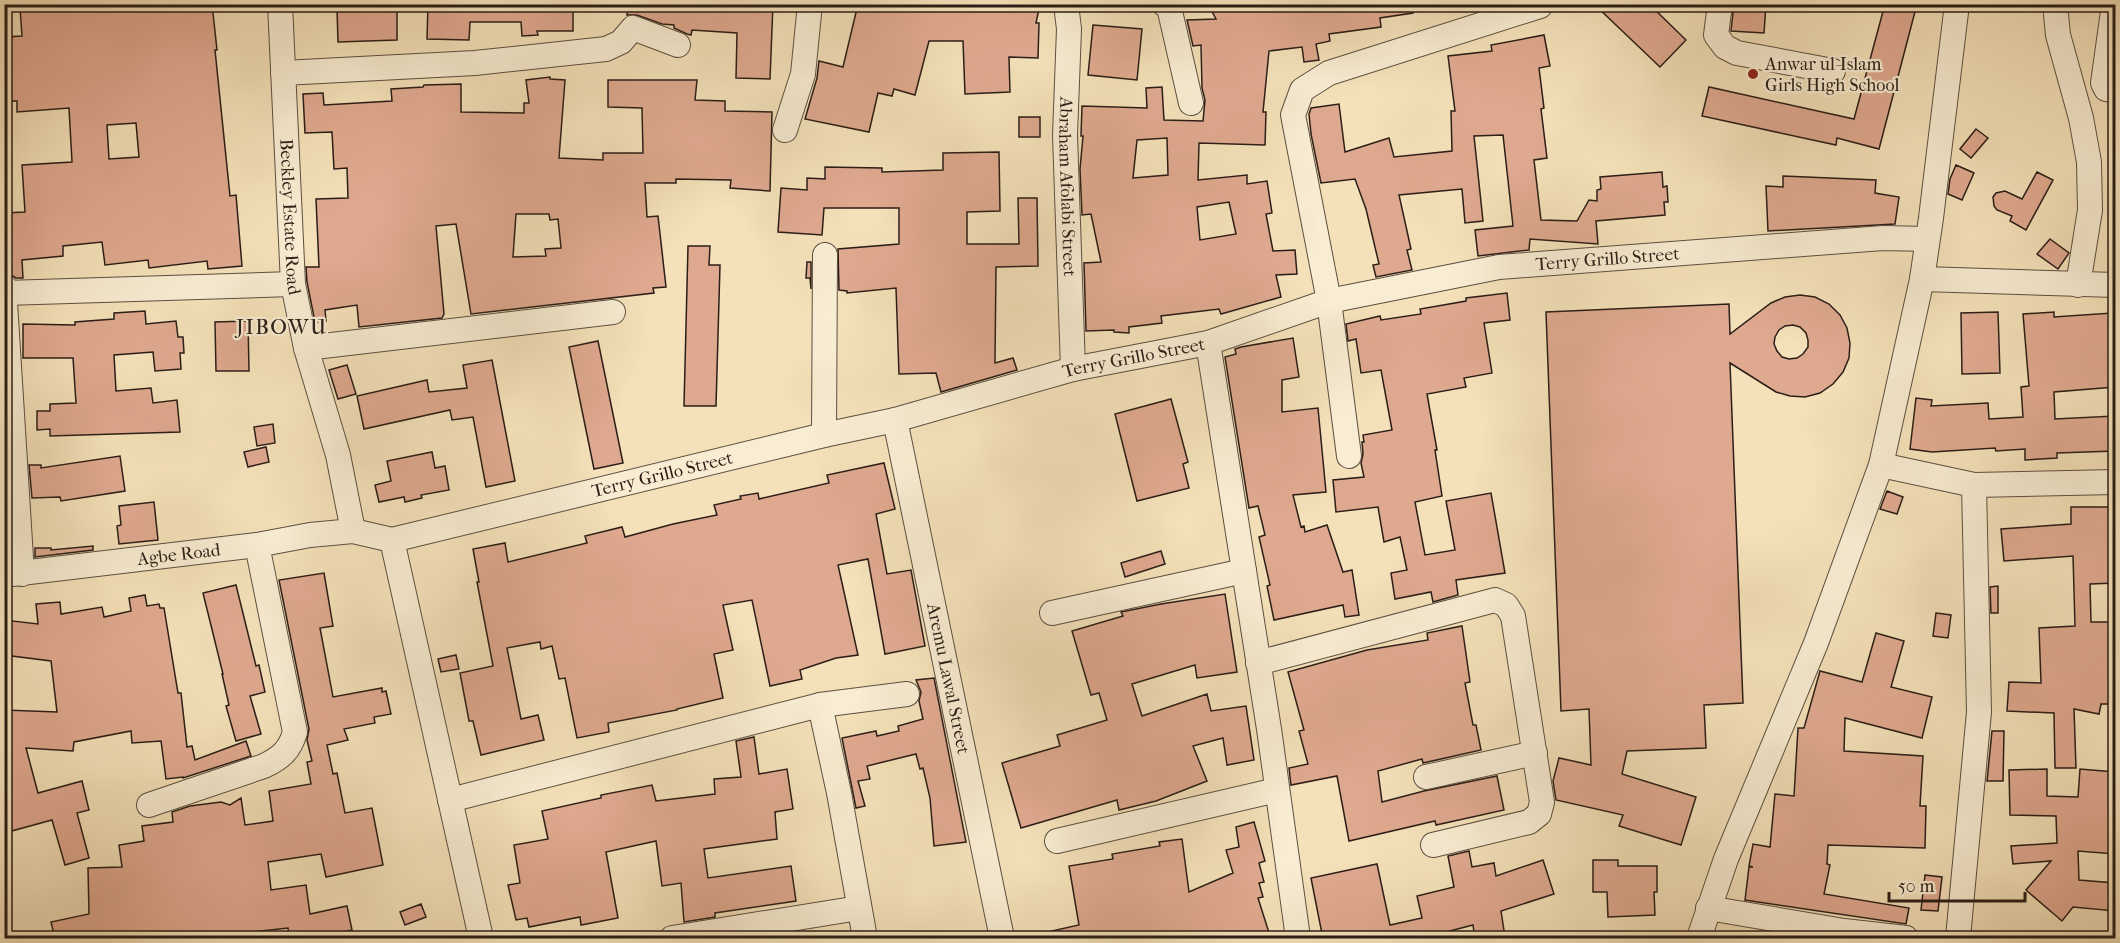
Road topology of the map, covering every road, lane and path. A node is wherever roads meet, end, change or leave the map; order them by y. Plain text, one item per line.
1 (280, 4) edge
2 (810, 4) edge
3 (1066, 4) edge
4 (1164, 4) edge
5 (1720, 4) edge
6 (1957, 4) edge
7 (2055, 4) edge
8 (2114, 4) edge
9 (1539, 6) dead end
10 (678, 45) dead end
11 (1833, 71) dead end
12 (283, 73) junction
13 (2115, 91) edge
14 (1191, 103) dead end
15 (785, 130) dead end
16 (1927, 239) junction
17 (825, 255) dead end
18 (1922, 279) junction
19 (293, 284) junction
20 (2078, 285) junction
21 (2115, 285) edge
22 (4, 286) edge
23 (5, 293) edge
24 (1329, 301) junction
25 (613, 312) dead end
26 (1208, 343) junction
27 (306, 348) junction
28 (1073, 369) junction
29 (895, 420) junction
30 (824, 435) junction
31 (1349, 456) dead end
32 (1881, 465) junction
33 (2115, 482) edge
34 (1974, 485) junction
35 (353, 531) junction
36 (392, 540) junction
37 (257, 545) junction
38 (1244, 572) junction
39 (13, 574) edge
40 (1052, 613) dead end
41 (1258, 663) junction
42 (907, 694) dead end
43 (819, 705) junction
44 (1535, 753) junction
45 (1426, 777) dead end
46 (1277, 790) junction
47 (450, 800) junction
48 (149, 805) dead end
49 (1057, 841) dead end
50 (1433, 845) dead end
51 (860, 908) junction
52 (1708, 908) junction
53 (481, 939) edge
54 (672, 939) edge
55 (865, 939) edge
56 (1002, 939) edge
57 (1298, 939) edge
58 (1699, 939) edge
59 (1906, 939) edge
60 (1958, 939) edge

1 - 12 street, Beckley Estate Road
2 - 15 street
3 - 28 street, Abraham Afolabi Street
4 - 14 street
5 - 11 street
6 - 16 street
7 - 20 street
8 - 13 street
9 - 24 street
10 - 12 street
12 - 19 street, Beckley Estate Road
16 - 18 street
16 - 24 street, Terry Grillo Street
17 - 30 street
18 - 20 street
18 - 32 street
19 - 23 street
19 - 27 street, Beckley Estate Road
20 - 21 street
22 - 23 street
23 - 39 street
24 - 26 street, Terry Grillo Street
24 - 31 street
25 - 27 street
26 - 28 street, Terry Grillo Street
26 - 38 street
27 - 35 street, Beckley Estate Road
28 - 29 street, Terry Grillo Street
29 - 30 street, Terry Grillo Street
29 - 56 street, Aremu Lawal Street
30 - 36 street, Terry Grillo Street
32 - 34 street
32 - 52 street
33 - 34 street
34 - 60 street
35 - 36 street, Terry Grillo Street
35 - 37 street, Agbe Road
36 - 47 street
37 - 39 street, Agbe Road
37 - 48 street
38 - 40 street
38 - 41 street
41 - 44 street
41 - 46 street
42 - 43 street
43 - 47 street
43 - 51 street
44 - 45 street
44 - 50 street
46 - 49 street
46 - 57 street
47 - 53 street
51 - 54 street
51 - 55 street
52 - 58 street
52 - 59 street

